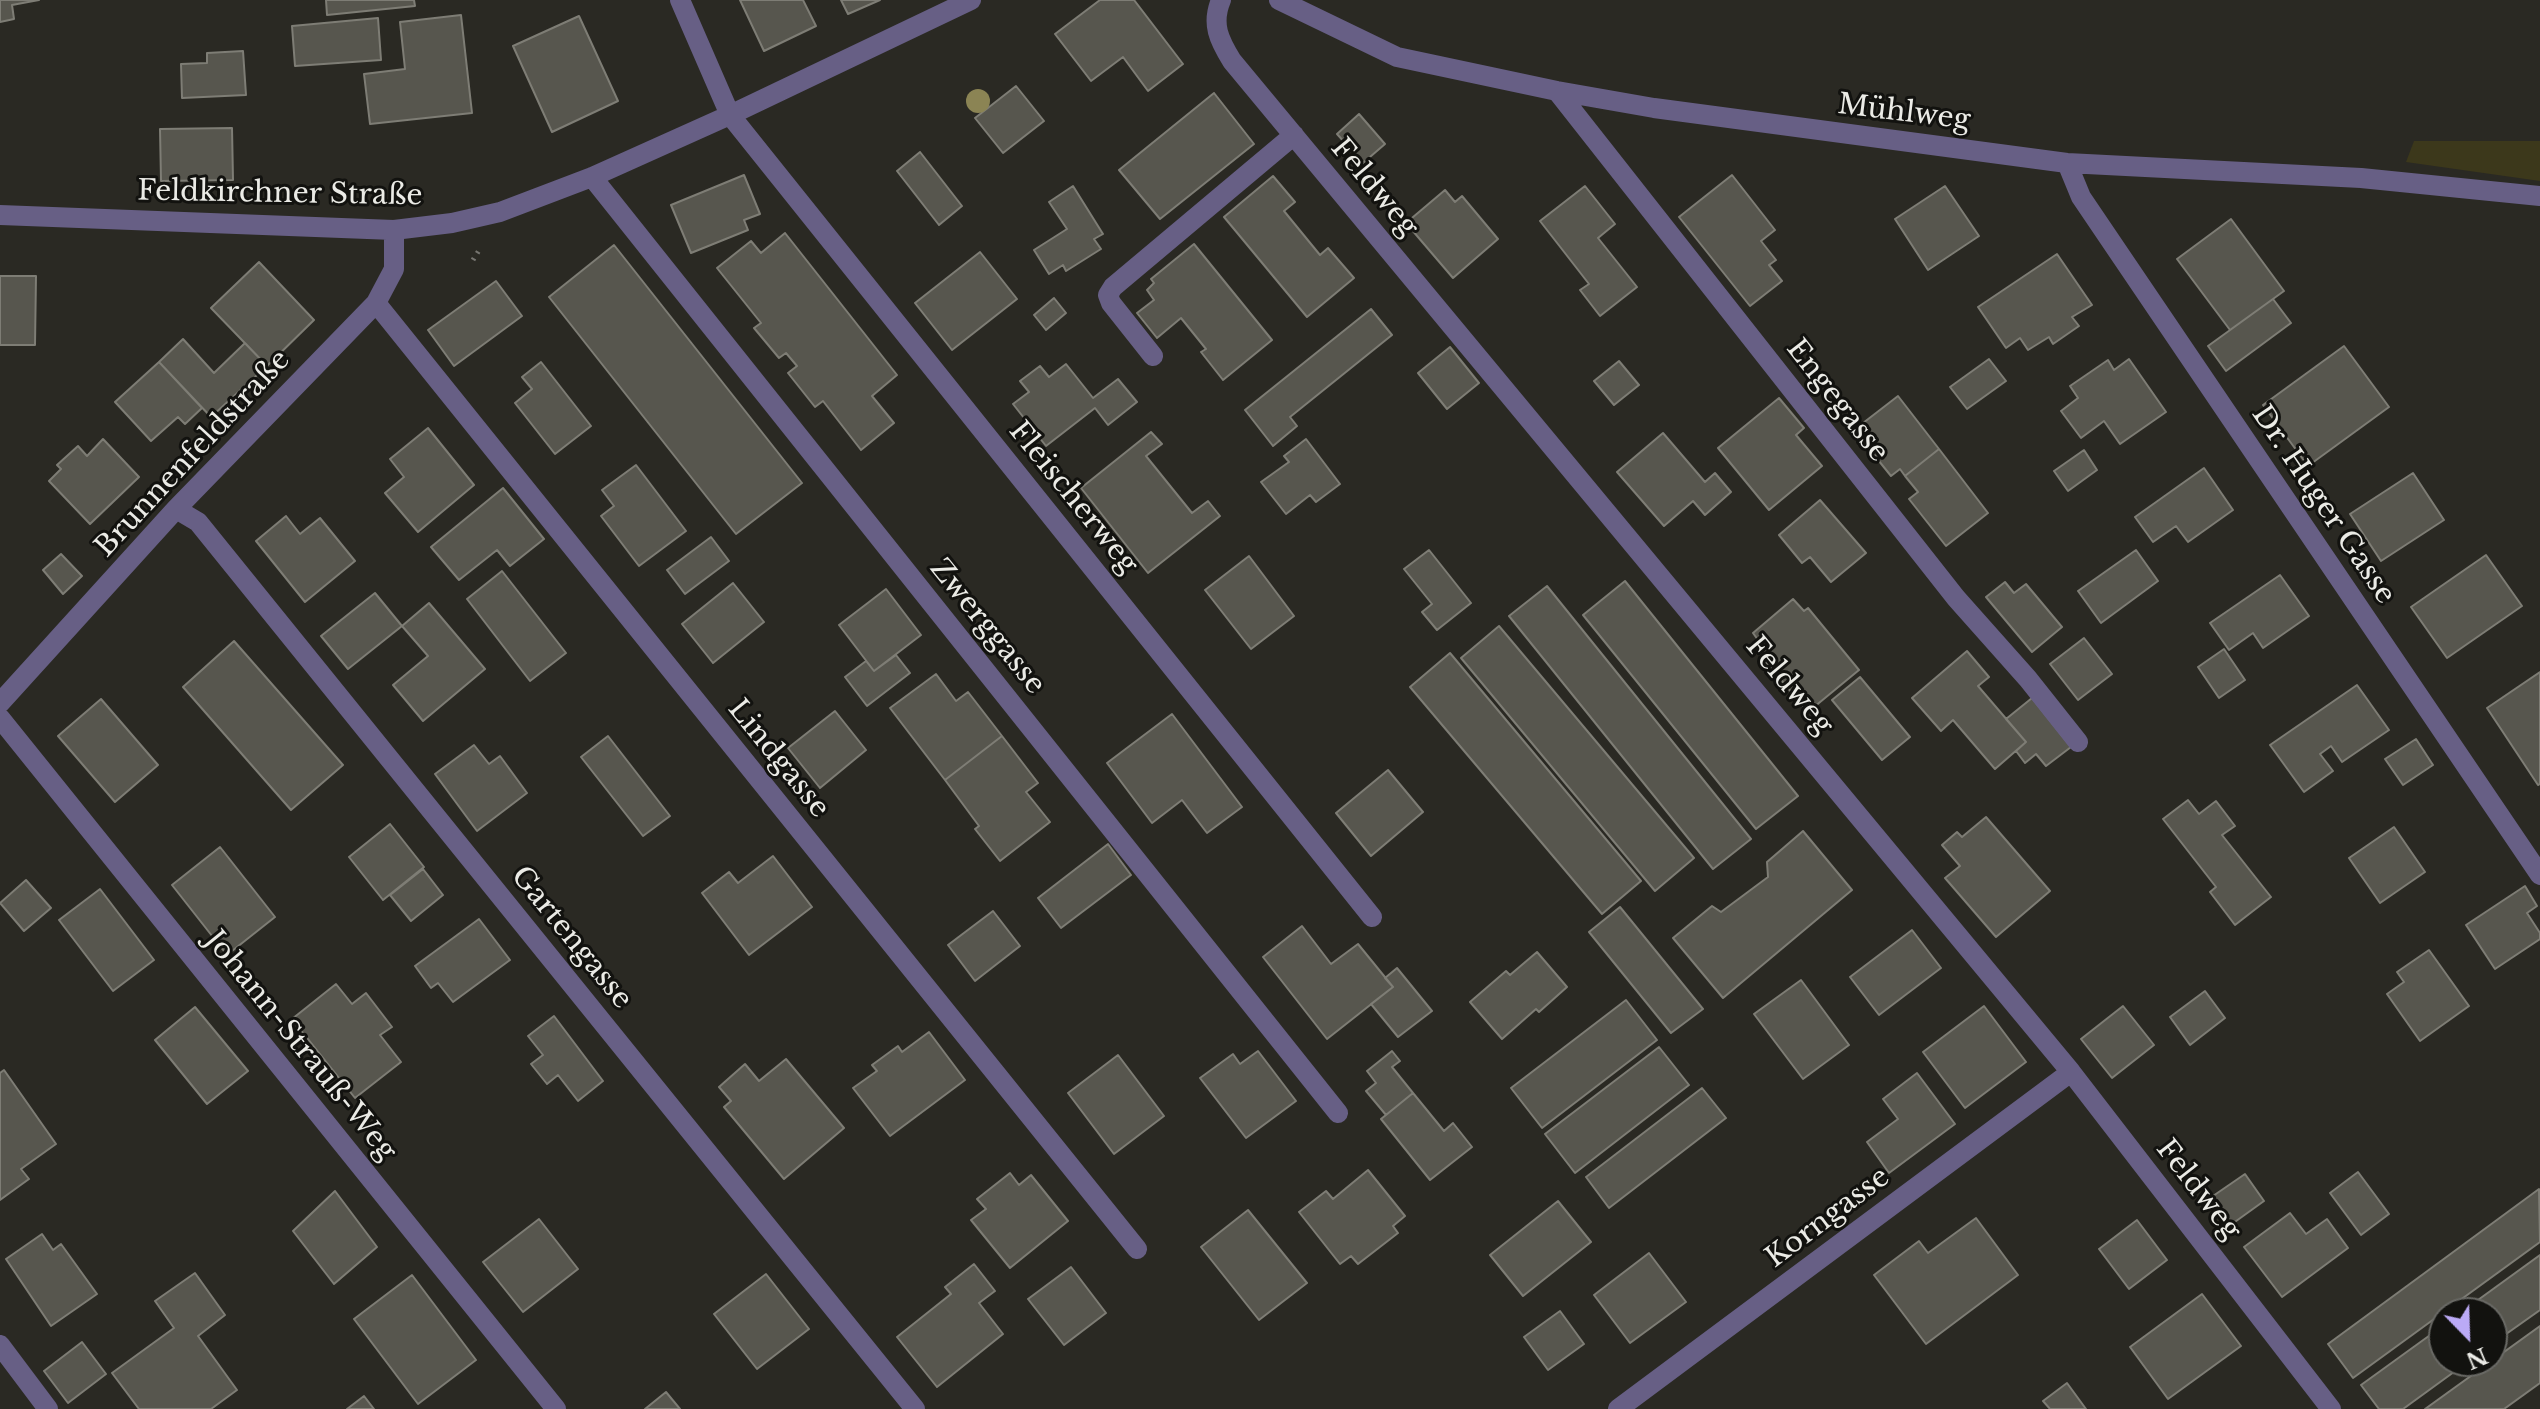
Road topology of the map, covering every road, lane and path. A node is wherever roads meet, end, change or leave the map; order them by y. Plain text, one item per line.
1 (680, 0) edge
2 (971, 0) edge
3 (1221, 0) edge
4 (1279, 0) edge
5 (1557, 91) junction
6 (730, 115) junction
7 (1294, 135) junction
8 (2067, 163) junction
9 (592, 177) junction
10 (2540, 196) edge
11 (0, 215) edge
12 (394, 230) junction
13 (376, 303) junction
14 (1153, 356) dead end
15 (176, 509) junction
16 (0, 703) edge
17 (0, 718) edge
18 (2078, 742) dead end
19 (2540, 875) edge
20 (1372, 917) dead end
21 (2071, 1072) junction
22 (1338, 1113) dead end
23 (1137, 1249) dead end
24 (0, 1345) edge
25 (48, 1409) edge
26 (556, 1409) edge
27 (915, 1409) edge
28 (1618, 1409) edge
29 (2331, 1409) edge

1 - 6 street
2 - 6 street, Feldkirchner Straße
3 - 7 street, Feldweg
4 - 5 street, Mühlweg
5 - 8 street, Mühlweg
5 - 18 street, Engegasse
6 - 9 street, Feldkirchner Straße
6 - 20 street, Fleischerweg
7 - 14 street
7 - 21 street, Feldweg
8 - 10 street, Mühlweg
8 - 19 street, Dr. Huger Gasse
9 - 12 street, Feldkirchner Straße
9 - 22 street, Zwerggasse
11 - 12 street, Feldkirchner Straße
12 - 13 street, Brunnenfeldstraße
13 - 15 street, Brunnenfeldstraße
13 - 23 street, Lindgasse
15 - 16 street, Brunnenfeldstraße
15 - 27 street, Gartengasse
17 - 26 street, Johann-Strauß-Weg
21 - 28 street, Korngasse
21 - 29 street, Feldweg
24 - 25 street

